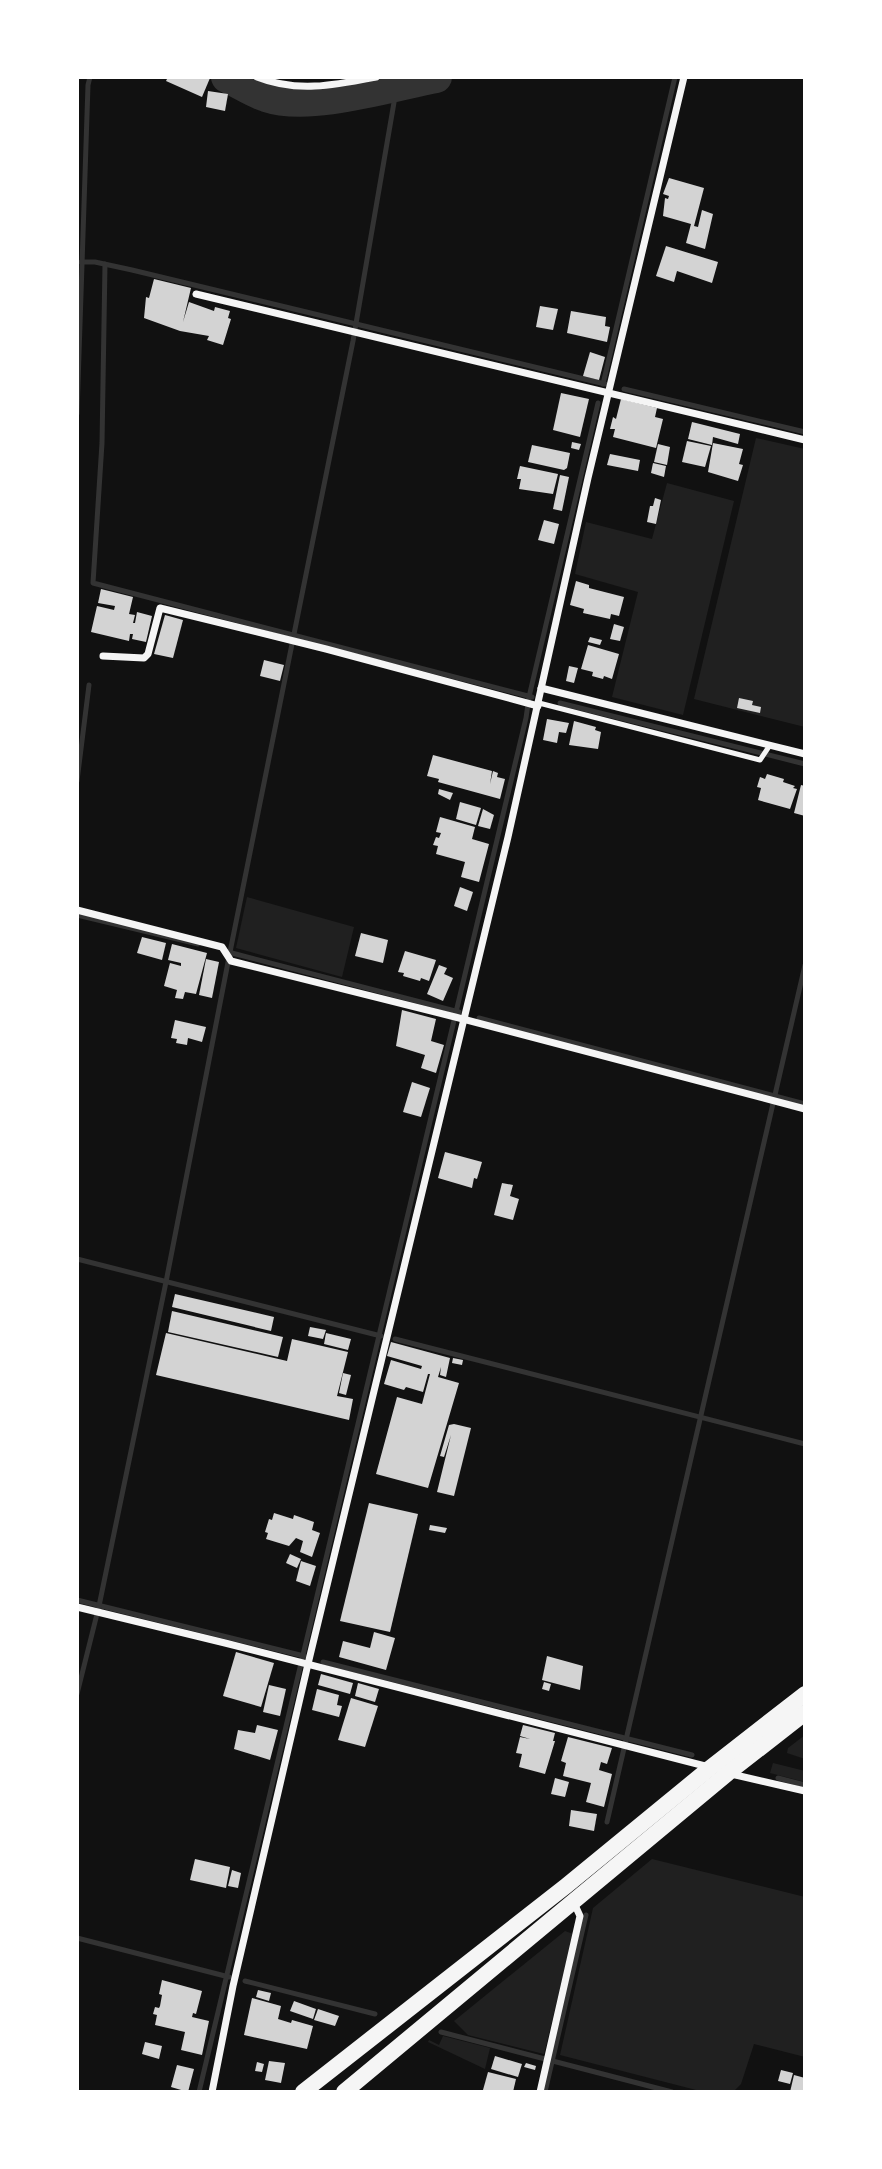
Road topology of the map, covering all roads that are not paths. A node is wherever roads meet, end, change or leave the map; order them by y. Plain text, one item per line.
1 (257, 77) edge
2 (376, 77) edge
3 (684, 77) edge
4 (197, 294) dead end
5 (608, 393) junction
6 (805, 440) edge
7 (103, 656) dead end
8 (541, 688) junction
9 (533, 704) junction
10 (766, 751) junction
11 (805, 754) edge
12 (77, 910) edge
13 (458, 1018) junction
14 (805, 1109) edge
15 (77, 1607) edge
16 (302, 1663) junction
17 (805, 1694) edge
18 (805, 1713) edge
19 (710, 1768) junction
20 (728, 1773) junction
21 (805, 1791) edge
22 (573, 1902) junction
23 (212, 2092) edge
24 (303, 2092) edge
25 (344, 2092) edge
26 (540, 2092) edge

1 - 2 street
3 - 5 street
4 - 5 street
5 - 6 street
5 - 8 street
7 - 9 street
8 - 9 street
8 - 10 street
9 - 10 lane
9 - 13 street
10 - 11 street
12 - 13 street
13 - 14 street
13 - 16 street
15 - 16 street
16 - 19 street
16 - 23 street
17 - 19 main road
18 - 20 main road
19 - 20 street
19 - 24 main road
20 - 21 street
20 - 22 main road
22 - 25 main road
22 - 26 street

